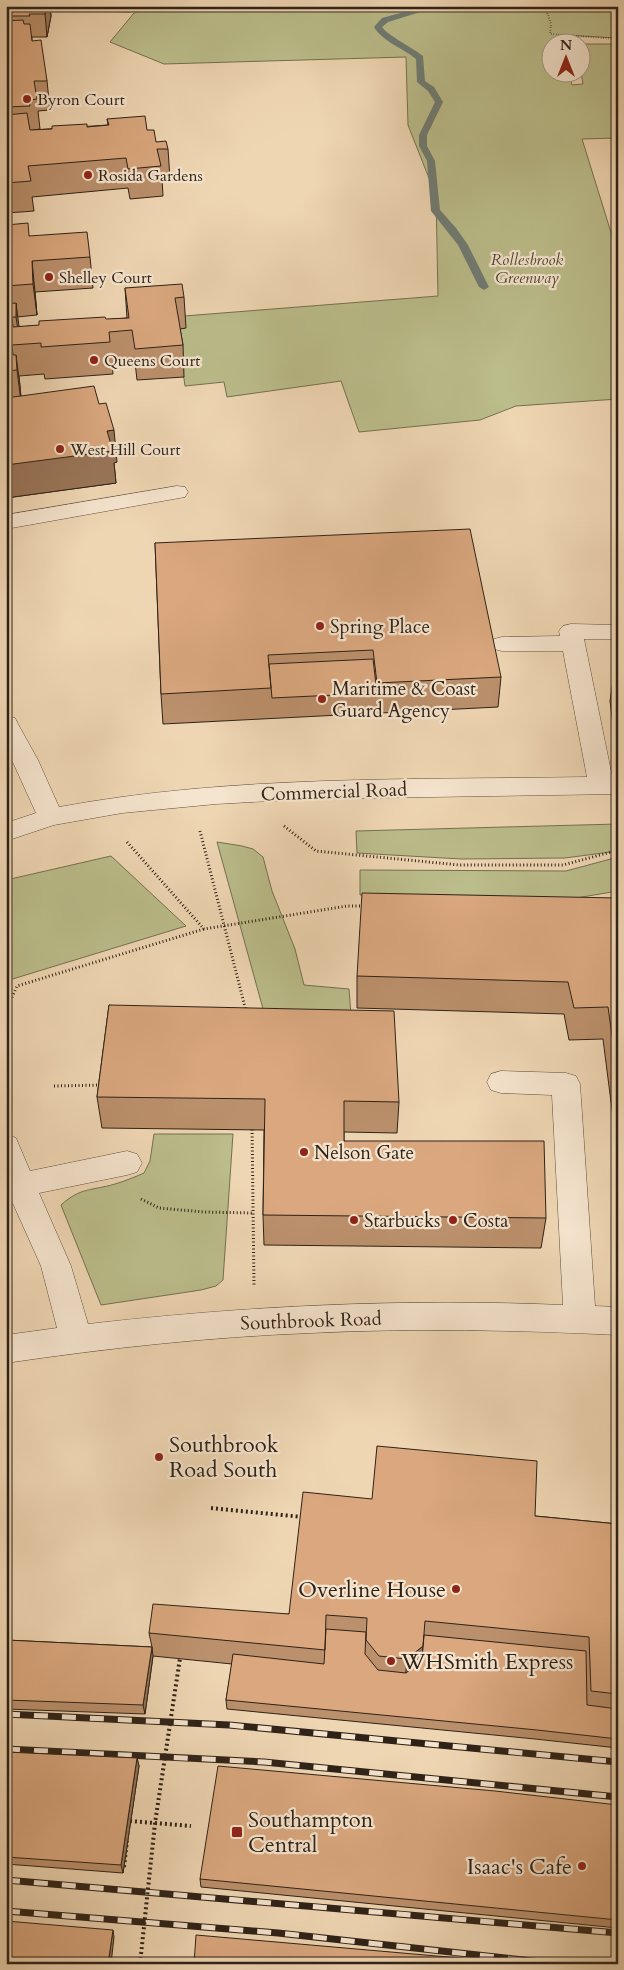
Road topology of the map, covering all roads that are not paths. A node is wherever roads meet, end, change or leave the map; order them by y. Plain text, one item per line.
1 (178, 492) dead end
2 (6, 522) edge
3 (618, 632) edge
4 (572, 643) junction
5 (502, 644) dead end
6 (6, 724) edge
7 (609, 786) edge
8 (51, 817) junction
9 (6, 832) edge
10 (502, 1082) dead end
11 (6, 1146) edge
12 (120, 1164) road end
13 (20, 1185) junction
14 (580, 1319) junction
15 (618, 1322) edge
16 (76, 1338) junction
17 (6, 1349) edge

1 - 2 street
3 - 4 street
4 - 5 street
4 - 7 street
6 - 8 street
7 - 8 street, Commercial Road
8 - 9 street, Commercial Road
10 - 14 street
11 - 13 street
12 - 13 street
13 - 16 street
14 - 15 street, Southbrook Road
14 - 16 street, Southbrook Road
16 - 17 street, Southbrook Road

